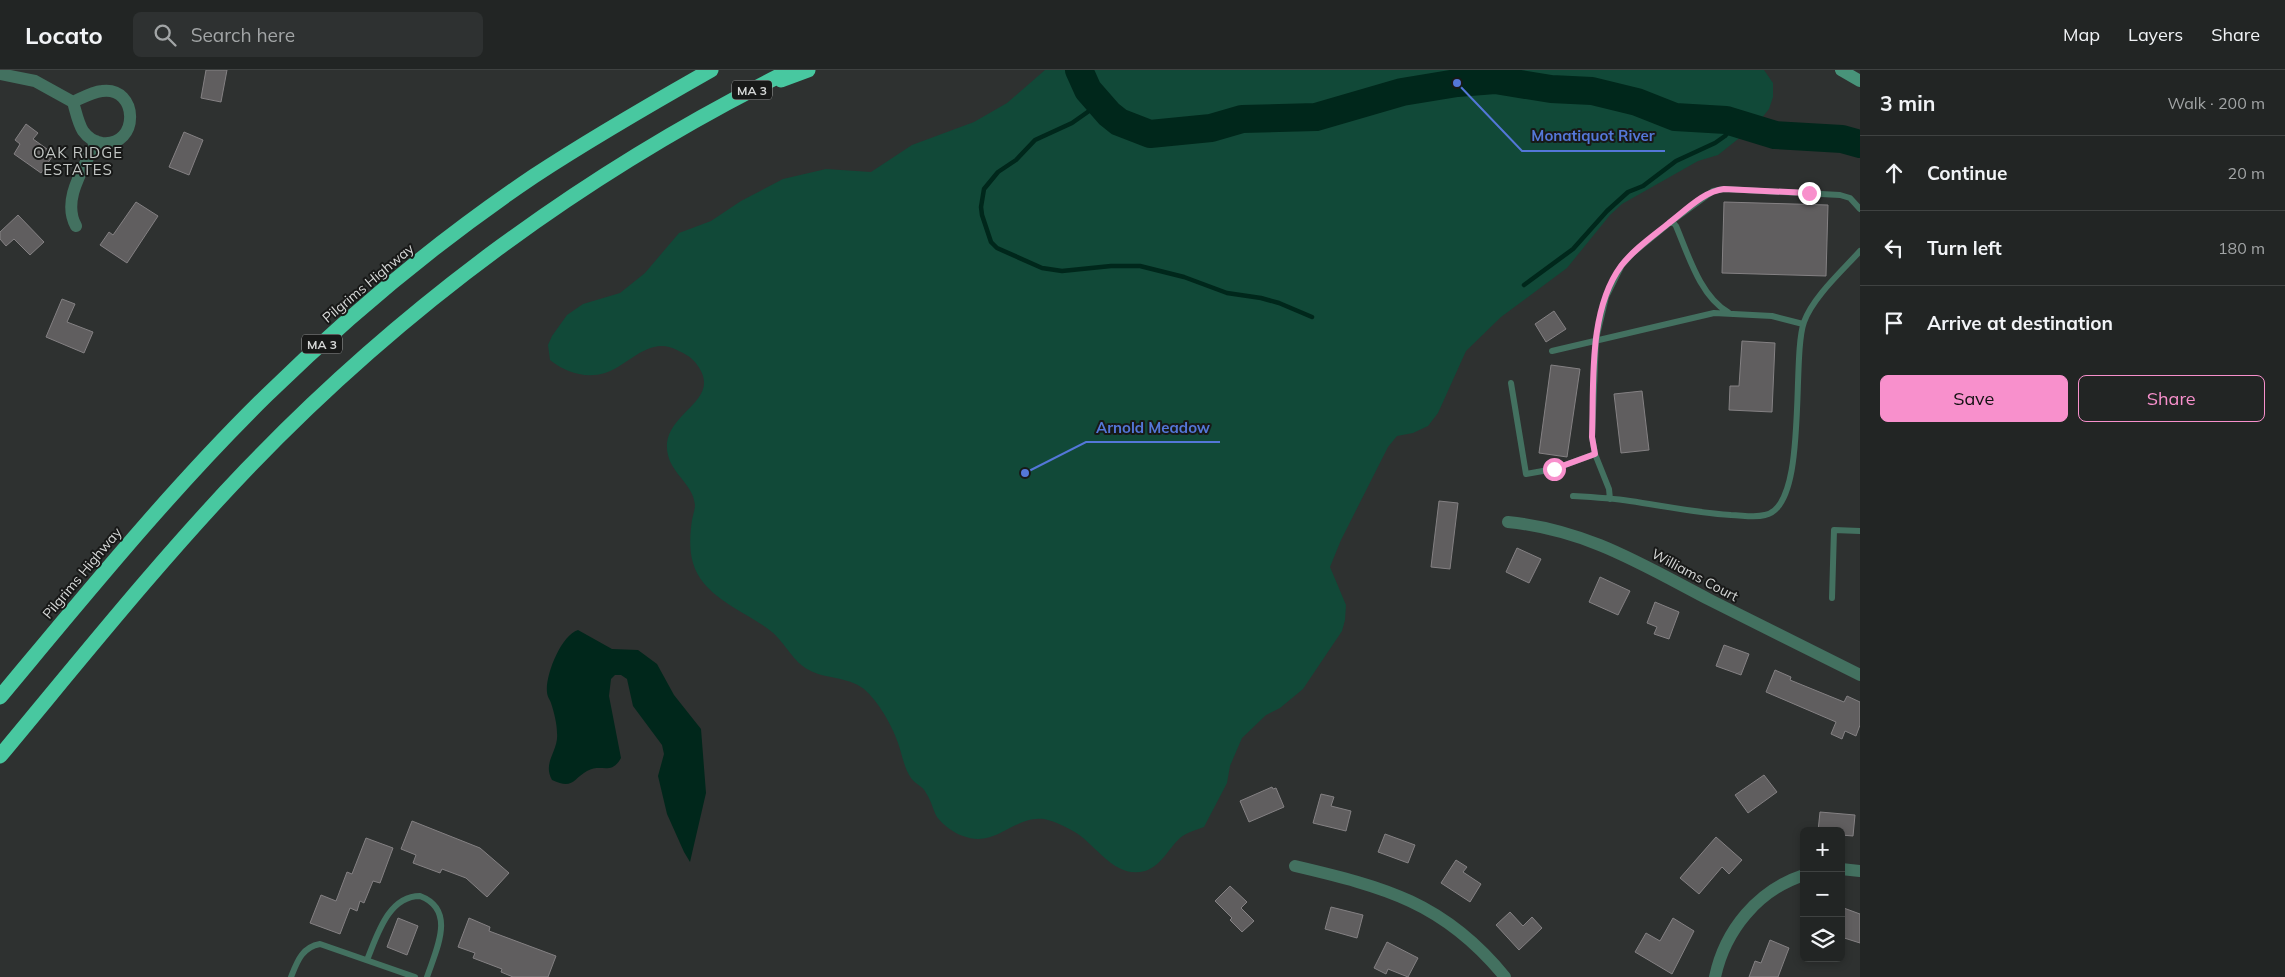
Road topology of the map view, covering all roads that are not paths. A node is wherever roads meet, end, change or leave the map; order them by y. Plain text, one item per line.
1 (707, 70) edge
2 (711, 70) edge
3 (791, 70) edge
4 (808, 70) edge
5 (1841, 70) edge
6 (0, 74) edge
7 (1860, 80) edge
8 (678, 88) junction
9 (73, 102) junction
10 (714, 110) junction
11 (96, 141) junction
12 (1860, 209) edge
13 (1672, 221) junction
14 (76, 226) dead end
15 (1860, 251) edge
16 (1729, 312) junction
17 (1803, 324) junction
18 (1596, 339) junction
19 (1552, 351) dead end
20 (1512, 383) dead end
21 (1595, 454) junction
22 (1573, 496) dead end
23 (1610, 499) junction
24 (1508, 522) dead end
25 (1860, 531) edge
26 (1832, 598) dead end
27 (1860, 674) edge
28 (0, 697) edge
29 (0, 756) edge
30 (1295, 866) dead end
31 (1845, 869) edge
32 (1860, 871) edge
33 (1800, 877) edge
34 (367, 960) junction
35 (291, 977) edge
36 (415, 977) edge
37 (427, 977) edge
38 (1505, 977) edge
39 (1715, 977) edge

1 - 8 highway
2 - 8 highway, Pilgrims Highway / MA 3
3 - 10 highway, MA 3
4 - 10 highway
5 - 7 main road
6 - 9 street
8 - 28 highway, Pilgrims Highway / MA 3
9 - 11 street
9 - 11 street
10 - 29 highway, MA 3
11 - 14 street
12 - 13 lane
13 - 16 lane
13 - 18 lane
15 - 17 lane
16 - 17 lane
16 - 18 lane
17 - 23 lane
18 - 19 lane
18 - 21 lane
20 - 21 lane
21 - 23 lane
22 - 23 lane
24 - 27 street, Williams Court
25 - 26 lane
30 - 38 street
31 - 32 street
33 - 39 street
34 - 35 lane
34 - 36 lane
34 - 37 lane

